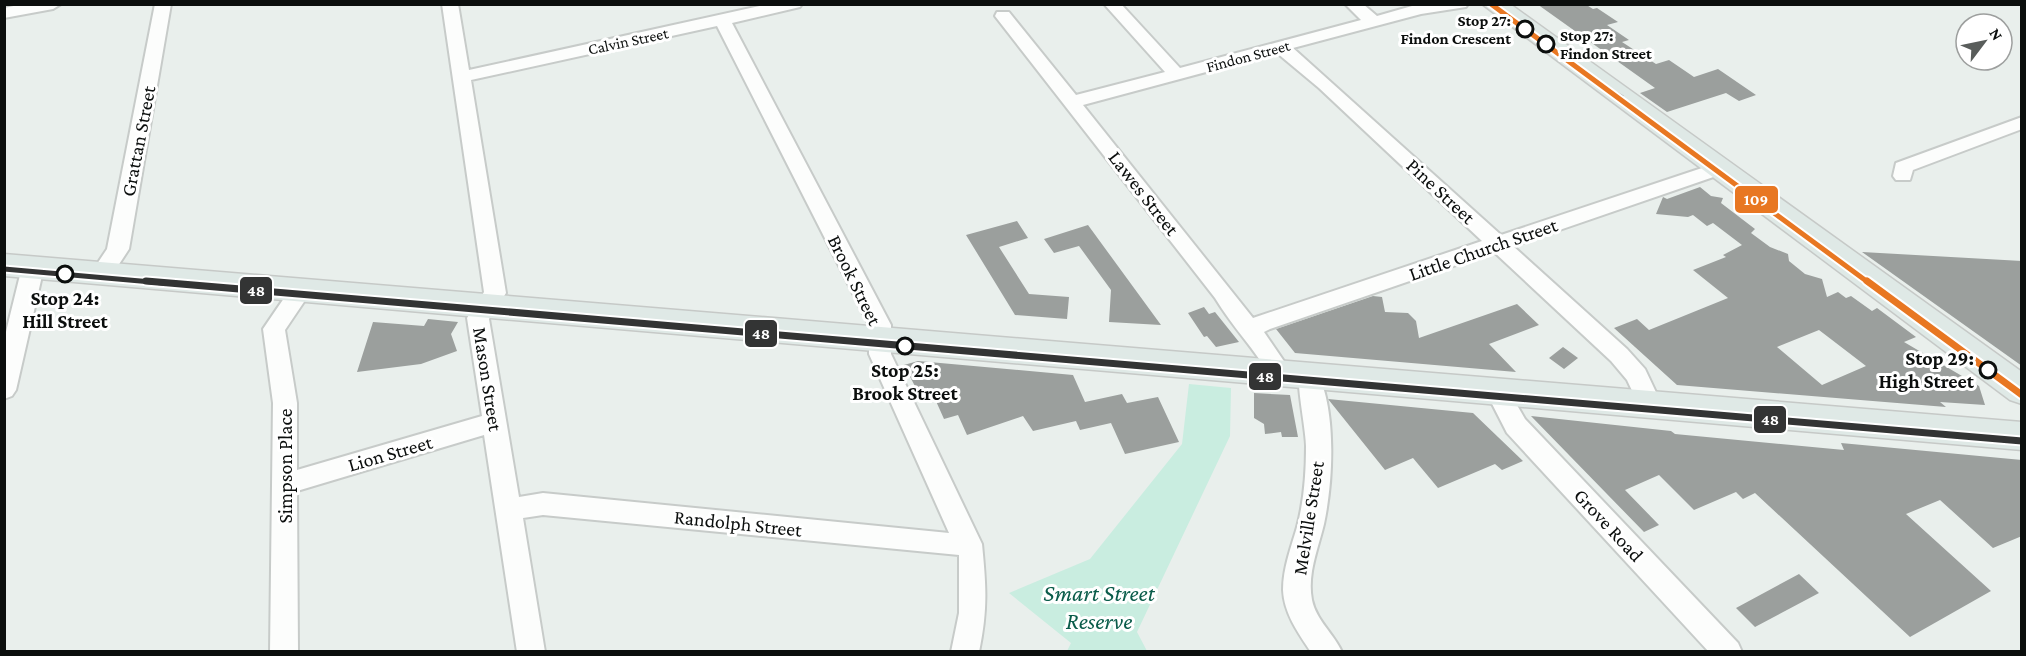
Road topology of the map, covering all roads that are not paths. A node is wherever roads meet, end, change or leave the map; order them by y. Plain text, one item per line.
1 (53, 4) edge
2 (164, 4) edge
3 (450, 4) edge
4 (794, 4) edge
5 (1112, 4) edge
6 (1353, 4) edge
7 (1460, 4) edge
8 (1494, 4) edge
9 (1432, 7) edge
10 (4, 13) edge
11 (1003, 16) dead end
12 (722, 20) junction
13 (1375, 23) junction
14 (1285, 46) junction
15 (1177, 75) junction
16 (461, 77) junction
17 (1072, 102) junction
18 (2022, 122) edge
19 (1718, 169) junction
20 (1903, 176) dead end
21 (1498, 243) junction
22 (19, 266) edge
23 (102, 273) junction
24 (301, 290) junction
25 (486, 306) junction
26 (1248, 331) junction
27 (880, 340) junction
28 (1294, 375) junction
29 (4, 390) edge
30 (2022, 391) edge
31 (1498, 392) junction
32 (1650, 405) junction
33 (495, 422) junction
34 (2022, 436) edge
35 (285, 484) junction
36 (509, 509) junction
37 (969, 544) junction
38 (284, 651) edge
39 (531, 651) edge
40 (964, 651) edge
41 (1328, 651) edge
42 (1728, 651) edge

1 - 10 street
2 - 23 street, Grattan Street
3 - 16 street, Mason Street
4 - 12 street, Calvin Street
5 - 15 street
6 - 13 street
7 - 9 street, Findon Street
8 - 19 main road
9 - 13 street, Findon Street
11 - 17 street, Lawes Street
12 - 16 street, Calvin Street
12 - 27 street, Brook Street
13 - 14 street, Findon Street
14 - 15 street, Findon Street
14 - 21 street, Pine Street
15 - 17 street, Findon Street
16 - 25 street, Mason Street
17 - 26 street, Lawes Street
18 - 20 street
19 - 21 street, Little Church Street
19 - 30 main road
21 - 26 street, Little Church Street
21 - 32 street, Pine Street
22 - 23 main road
22 - 29 street
23 - 24 main road
24 - 25 main road
24 - 35 street, Simpson Place
25 - 27 main road
25 - 33 street, Mason Street
26 - 28 street, Lawes Street
27 - 28 main road
27 - 37 street, Brook Street
28 - 31 main road
28 - 41 street, Melville Street
31 - 32 main road
31 - 42 street, Grove Road
32 - 34 main road
33 - 35 street, Lion Street
33 - 36 street, Mason Street
35 - 38 street, Simpson Place
36 - 37 street, Randolph Street
36 - 39 street, Mason Street
37 - 40 street, Brook Street

